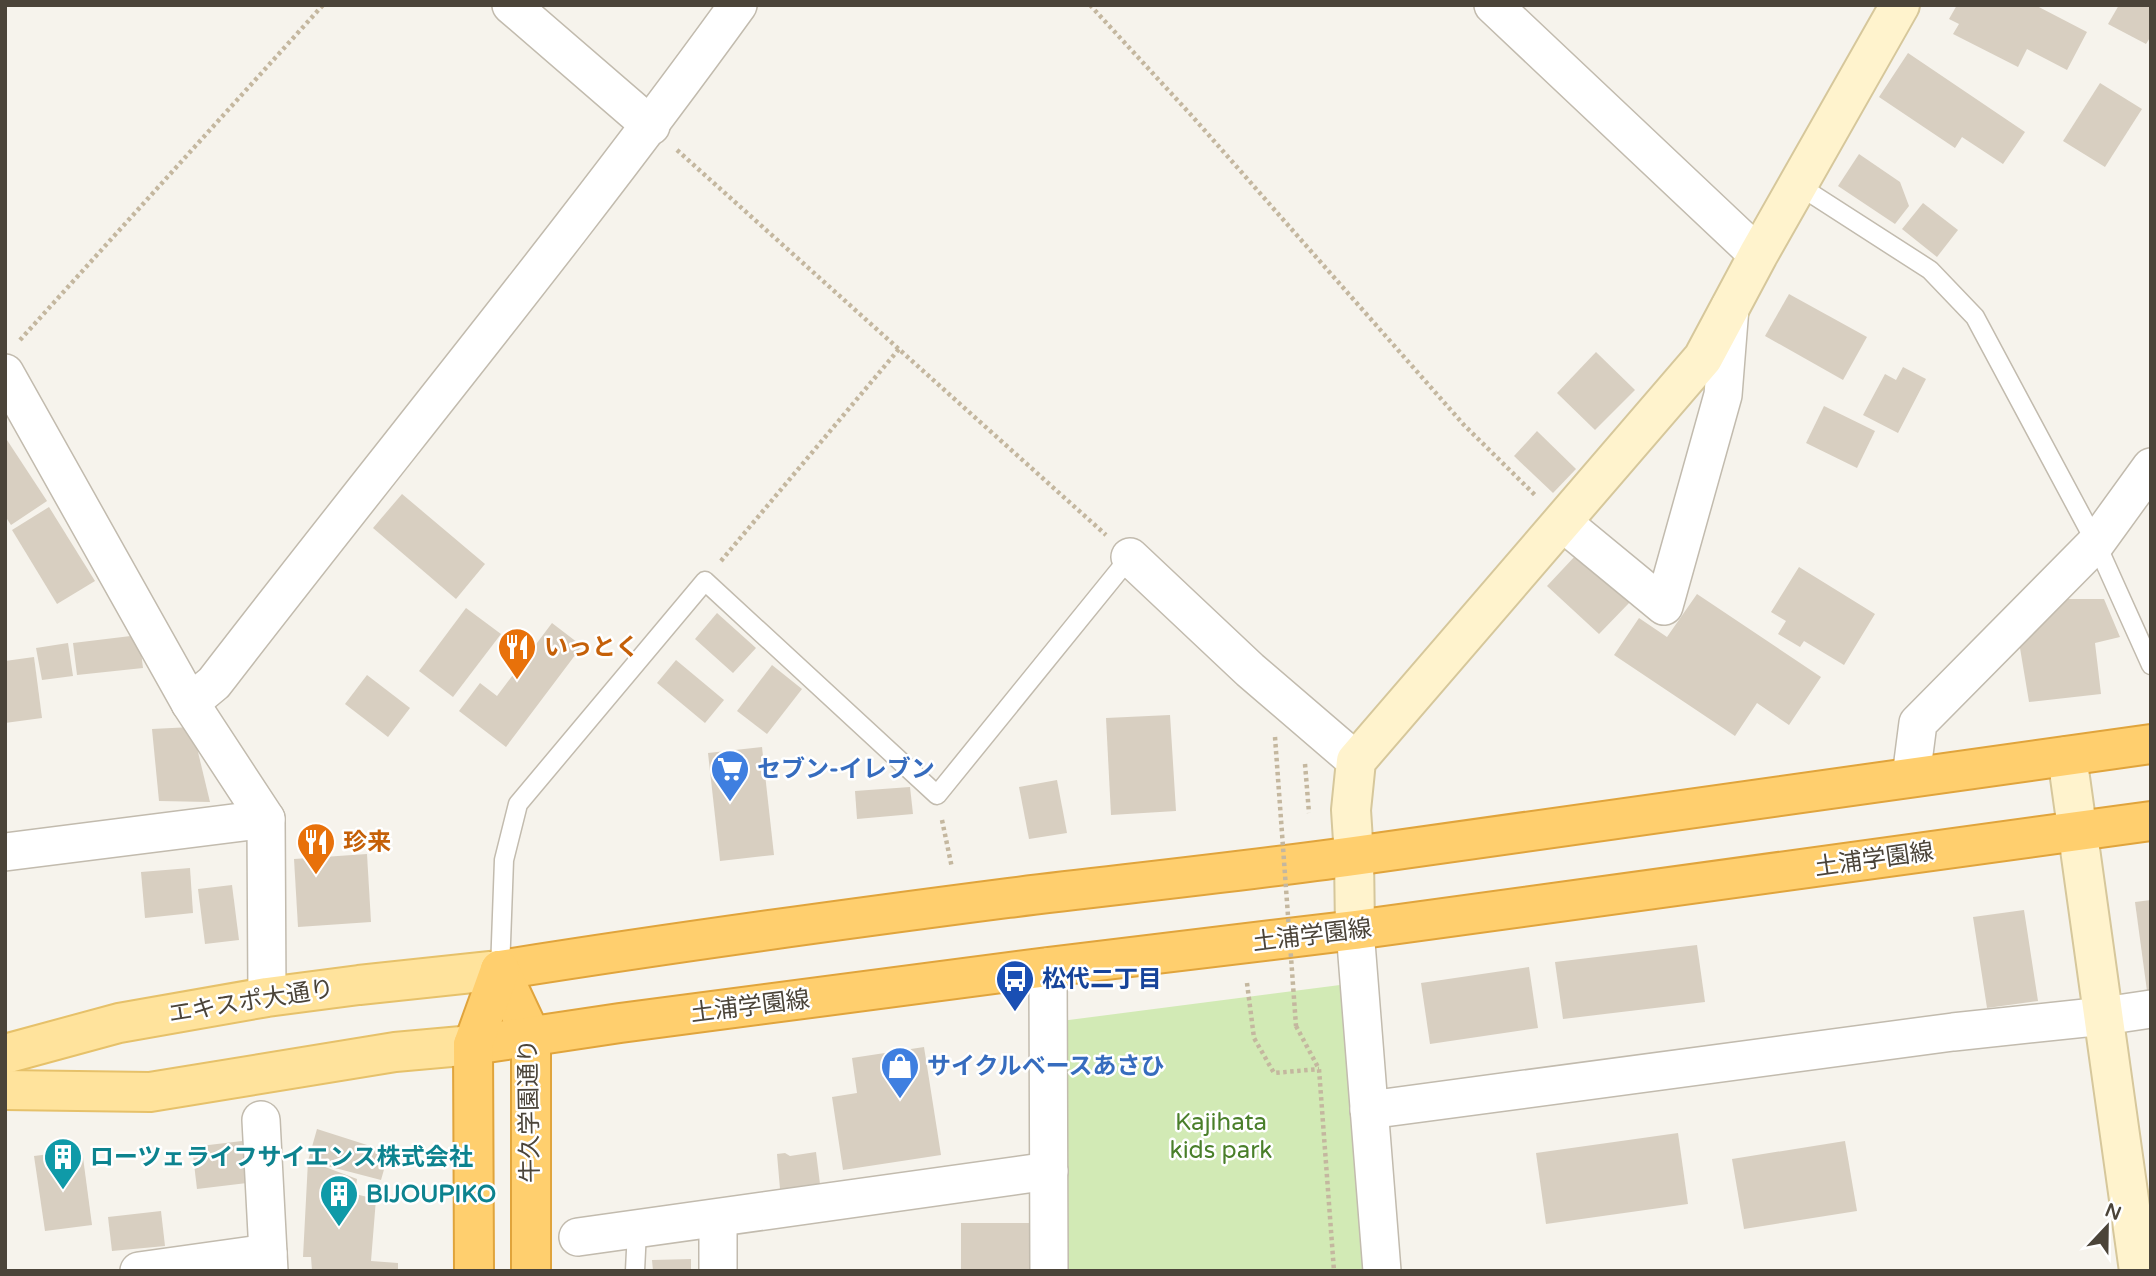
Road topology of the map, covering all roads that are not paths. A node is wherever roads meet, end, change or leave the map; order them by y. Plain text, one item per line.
1 (511, 5) edge
2 (738, 5) edge
3 (1493, 5) edge
4 (1900, 5) edge
5 (651, 126) junction
6 (1798, 185) junction
7 (1758, 255) junction
8 (1730, 307) junction
9 (10, 359) edge
10 (2151, 467) edge
11 (1562, 522) junction
12 (2096, 543) junction
13 (1130, 557) joint
14 (2151, 665) edge
15 (190, 703) junction
16 (2151, 744) edge
17 (2067, 756) junction
18 (1356, 761) junction
19 (1911, 777) junction
20 (266, 819) junction
21 (2151, 821) edge
22 (2077, 831) junction
23 (5, 852) edge
24 (1354, 856) junction
25 (1355, 930) junction
26 (1048, 967) junction
27 (500, 970) junction
28 (267, 997) junction
29 (2151, 1009) edge
30 (2104, 1016) junction
31 (531, 1036) junction
32 (473, 1045) junction
33 (5, 1054) edge
34 (5, 1090) edge
35 (1369, 1110) junction
36 (261, 1121) dead end
37 (1049, 1171) junction
38 (718, 1219) junction
39 (637, 1230) junction
40 (578, 1237) dead end
41 (269, 1262) edge
42 (139, 1271) edge
43 (474, 1271) edge
44 (531, 1271) edge
45 (635, 1271) edge
46 (718, 1271) edge
47 (1049, 1271) edge
48 (1382, 1271) edge
49 (2139, 1271) edge

1 - 5 street
2 - 5 street
3 - 7 street
4 - 6 street
5 - 15 street
6 - 7 street
6 - 12 lane
7 - 8 street
8 - 11 street
8 - 11 street
9 - 15 street
10 - 12 street
11 - 18 street
12 - 14 lane
12 - 19 street
13 - 18 street
13 - 27 lane
15 - 20 street
16 - 17 highway
17 - 19 highway
17 - 22 street
18 - 24 street
19 - 24 highway
20 - 23 street
20 - 28 street
21 - 22 highway, 土浦学園線
22 - 25 highway, 土浦学園線
22 - 30 street
24 - 25 street
24 - 27 highway
25 - 26 highway, 土浦学園線
25 - 35 street
26 - 31 highway, 土浦学園線
26 - 37 street
27 - 28 main road, エキスポ大通り
27 - 31 highway, 牛久学園通り
27 - 32 highway, 牛久学園通り
28 - 33 main road, エキスポ大通り
29 - 30 street
30 - 35 street
30 - 49 street
31 - 32 highway, 土浦学園線
31 - 44 highway, 牛久学園通り
32 - 34 main road
32 - 43 highway, 牛久学園通り
35 - 48 street
36 - 41 street
37 - 38 street
37 - 47 street
38 - 39 street
38 - 46 street
39 - 40 street
39 - 45 lane
41 - 42 street

